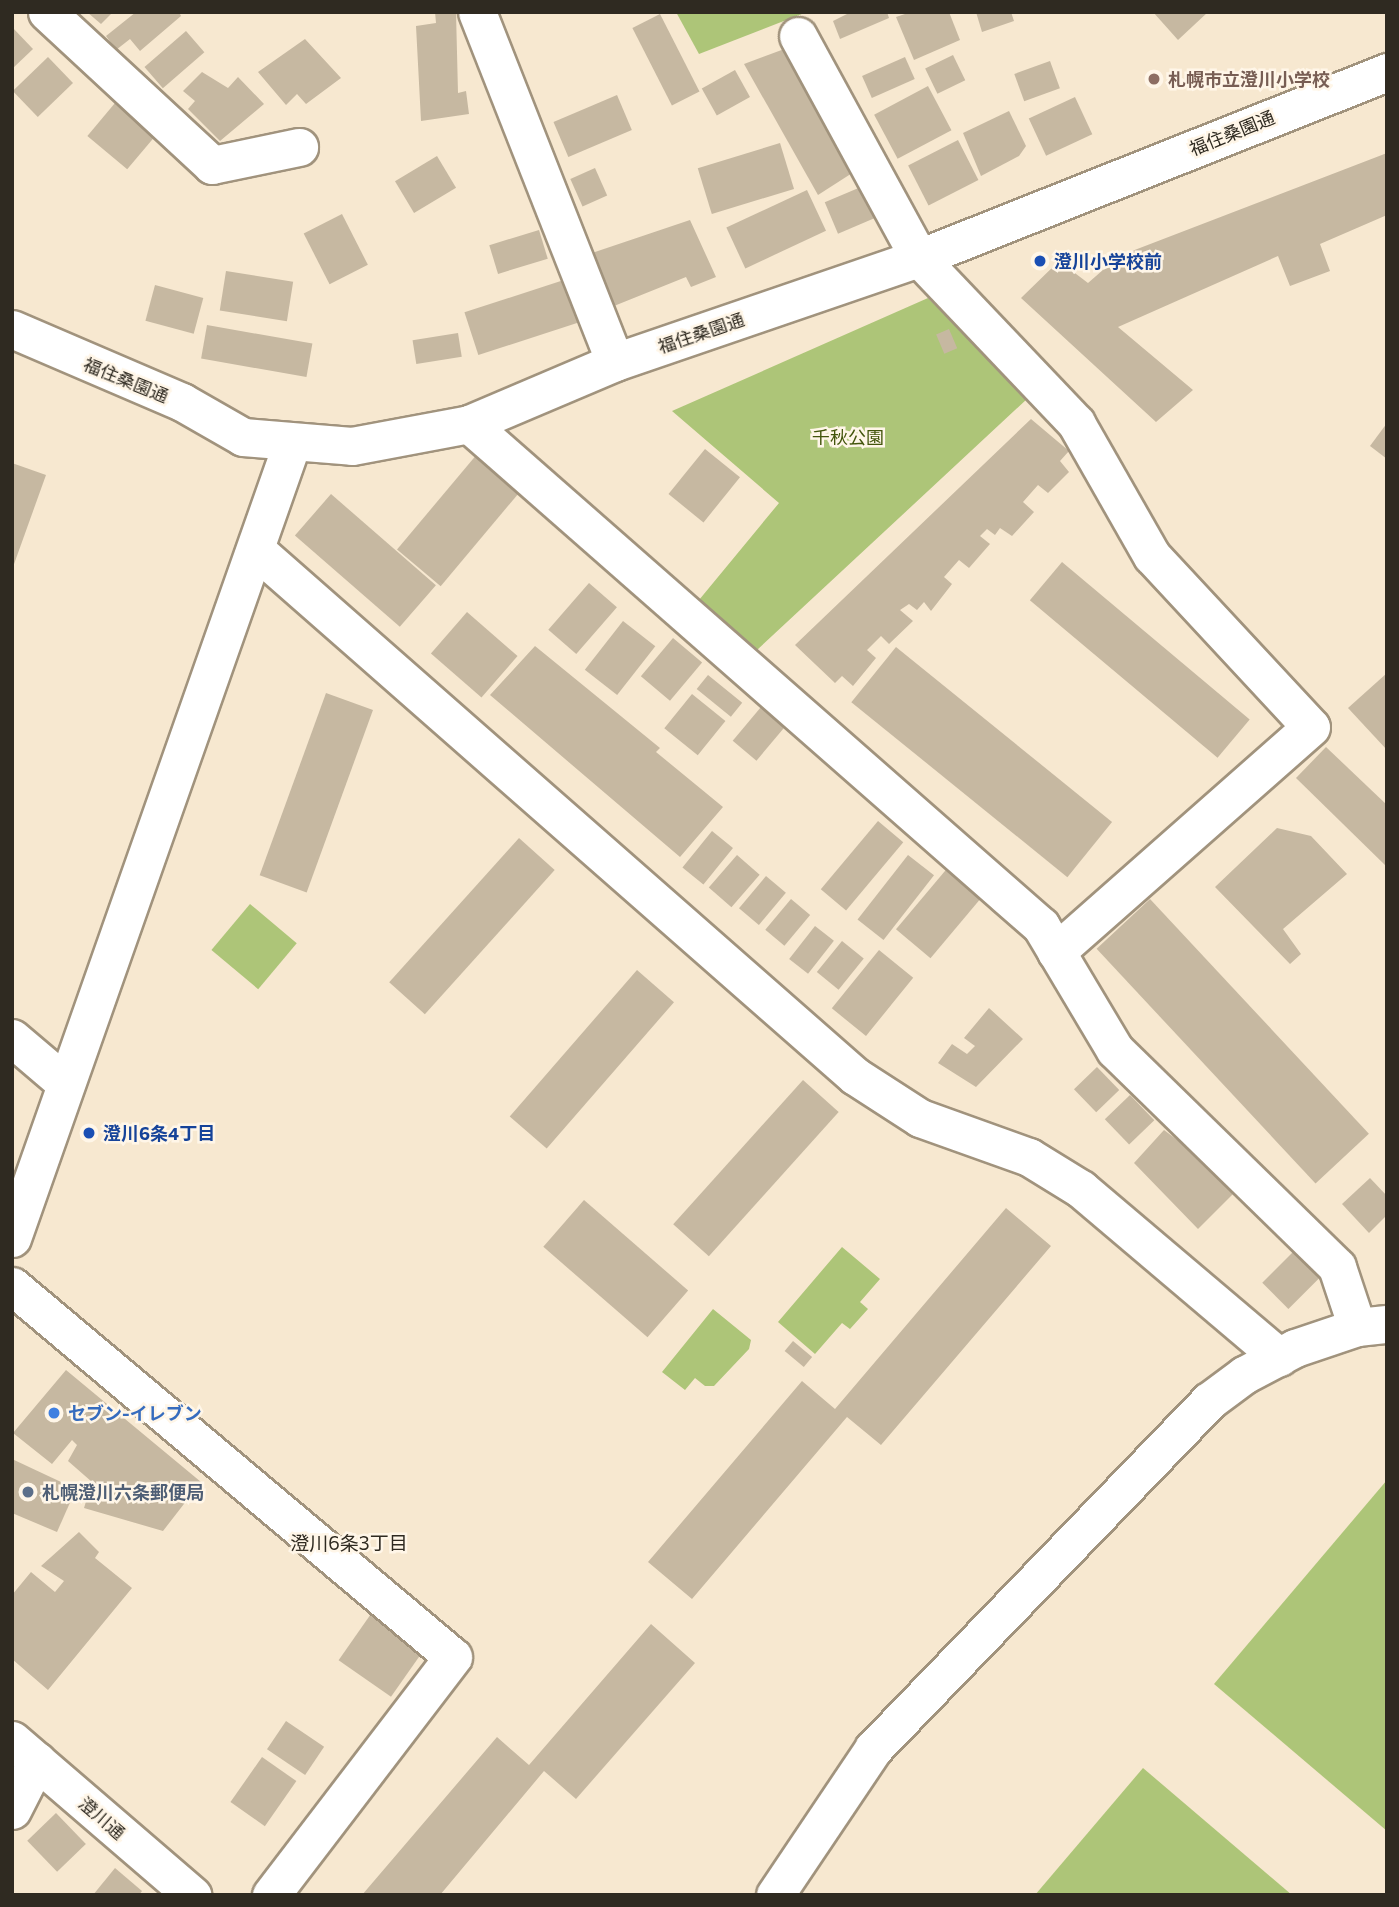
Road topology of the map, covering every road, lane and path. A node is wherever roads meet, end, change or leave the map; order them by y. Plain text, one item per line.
1 (47, 12) edge
2 (477, 12) edge
3 (798, 36) dead end
4 (1387, 72) edge
5 (299, 147) dead end
6 (919, 258) junction
7 (12, 329) edge
8 (615, 362) junction
9 (469, 424) junction
10 (292, 443) junction
11 (256, 550) junction
12 (1056, 952) junction
13 (12, 1038) edge
14 (65, 1083) junction
15 (12, 1237) edge
16 (12, 1286) edge
17 (1372, 1325) edge
18 (1279, 1357) junction
19 (25, 1751) edge
20 (12, 1810) edge
21 (192, 1895) edge
22 (271, 1895) edge
23 (775, 1895) edge

1 - 5 street
2 - 8 street
3 - 6 street
4 - 6 street, 福住桑園通
6 - 8 street, 福住桑園通
6 - 12 street
7 - 10 street, 福住桑園通
8 - 9 street, 福住桑園通
9 - 10 street, 福住桑園通
9 - 12 street
10 - 11 street
11 - 14 street
11 - 18 street
12 - 17 street
13 - 14 street
14 - 15 street
16 - 22 street
17 - 18 street
18 - 23 street
19 - 20 street
19 - 21 street, 澄川通

